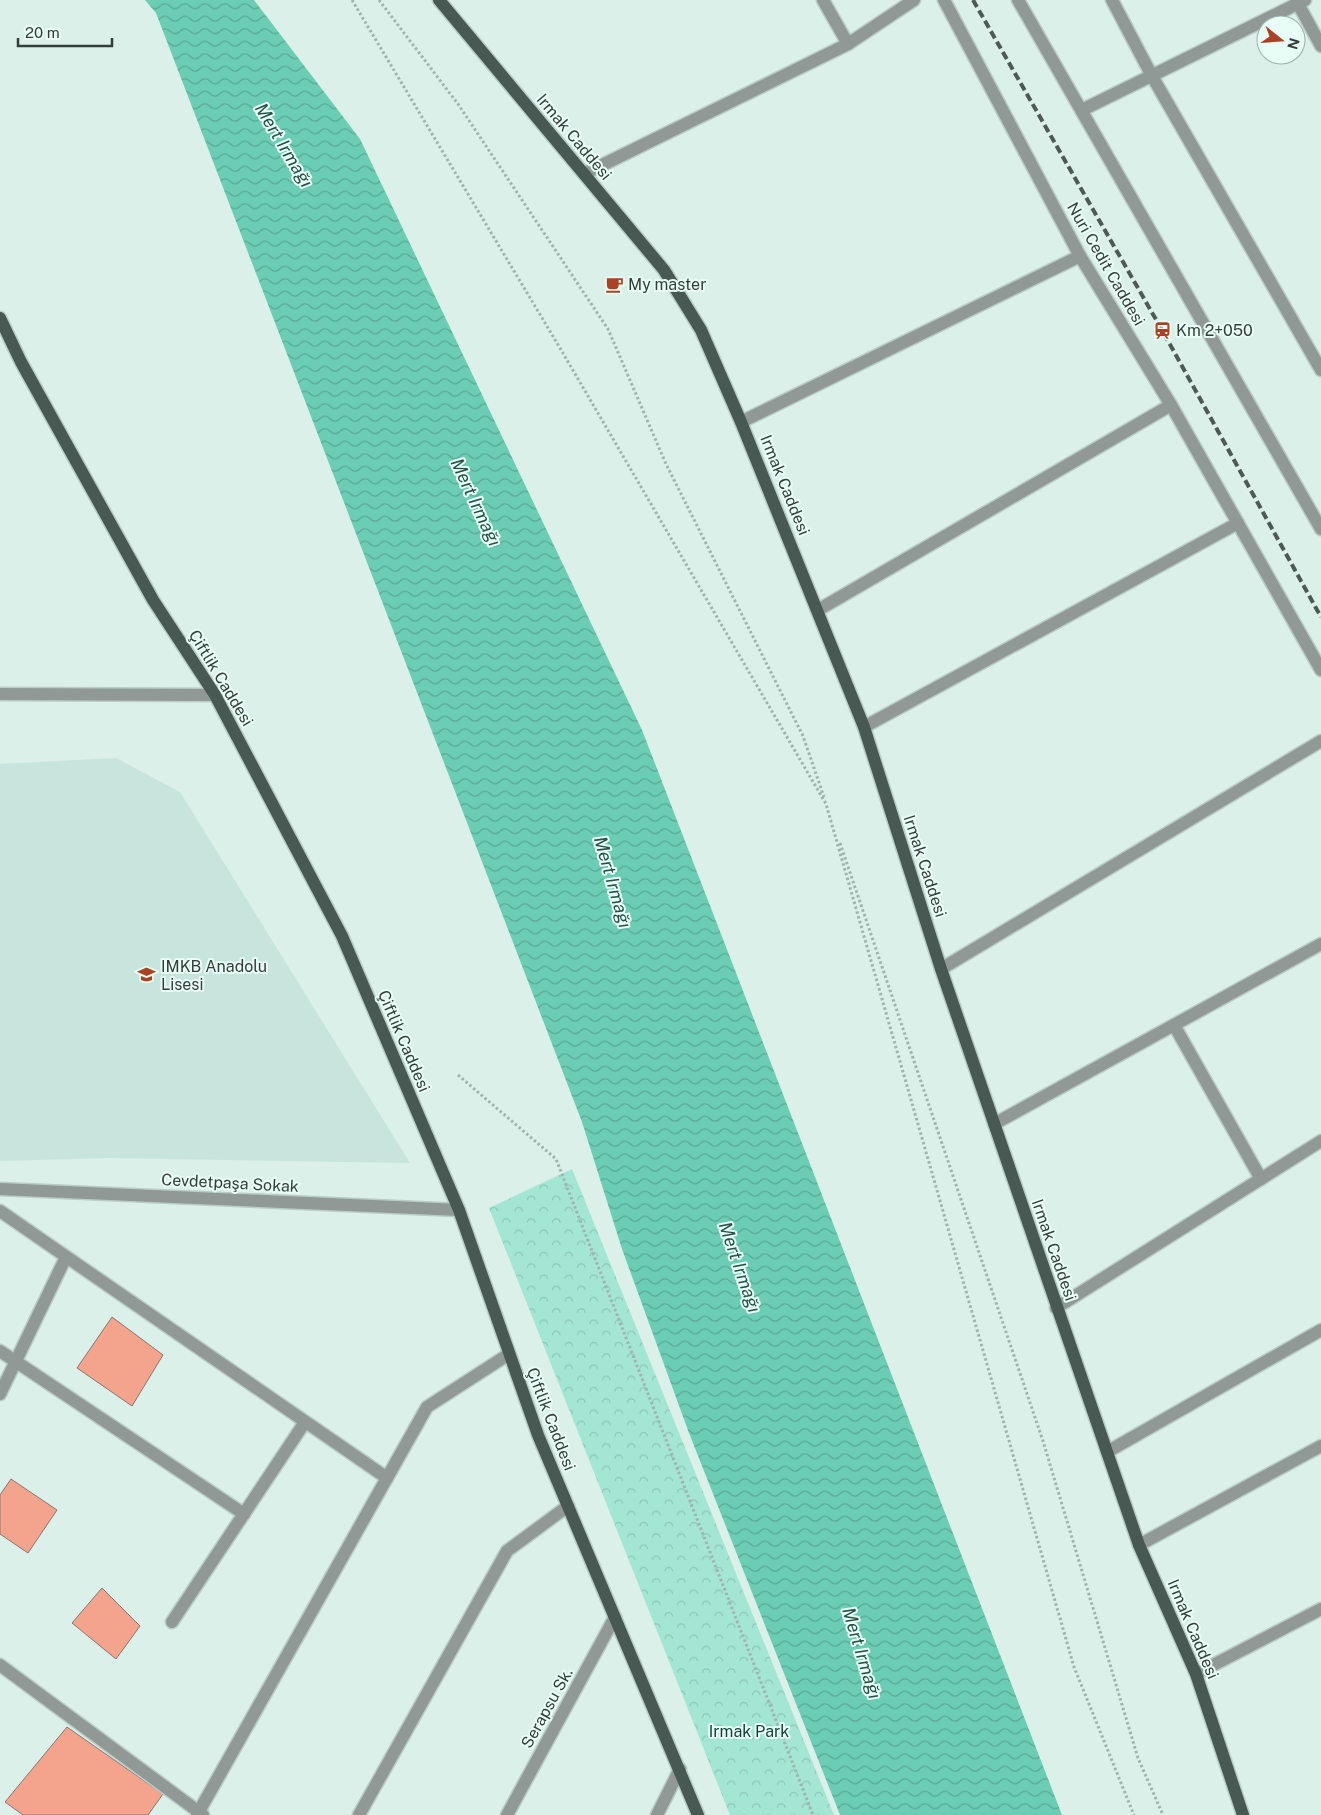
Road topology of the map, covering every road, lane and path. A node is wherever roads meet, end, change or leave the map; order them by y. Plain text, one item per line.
1 (352, 0) edge
2 (379, 0) edge
3 (440, 0) edge
4 (824, 0) edge
5 (914, 0) edge
6 (944, 0) edge
7 (1018, 0) edge
8 (1112, 0) edge
9 (1300, 2) edge
10 (848, 44) junction
11 (1321, 46) edge
12 (1152, 76) junction
13 (1082, 110) junction
14 (584, 174) junction
15 (1080, 256) junction
16 (0, 318) edge
17 (1321, 370) edge
18 (1171, 405) junction
19 (741, 422) junction
20 (1238, 522) junction
21 (1321, 529) edge
22 (818, 610) junction
23 (1321, 670) edge
24 (0, 694) edge
25 (215, 695) junction
26 (864, 727) junction
27 (1321, 742) edge
28 (826, 804) junction
29 (1321, 944) edge
30 (941, 969) junction
31 (1174, 1025) junction
32 (458, 1075) dead end
33 (994, 1124) junction
34 (1321, 1141) edge
35 (1261, 1179) junction
36 (0, 1189) edge
37 (459, 1210) junction
38 (0, 1211) edge
39 (66, 1257) junction
40 (1056, 1308) junction
41 (1321, 1330) edge
42 (0, 1351) edge
43 (509, 1354) junction
44 (16, 1362) junction
45 (0, 1394) edge
46 (305, 1422) junction
47 (1321, 1446) edge
48 (1107, 1452) junction
49 (387, 1478) junction
50 (568, 1506) junction
51 (244, 1514) junction
52 (1139, 1545) junction
53 (1321, 1609) edge
54 (615, 1617) junction
55 (172, 1622) dead end
56 (0, 1665) edge
57 (1196, 1674) junction
58 (680, 1769) junction
59 (200, 1814) edge
60 (360, 1815) edge
61 (508, 1815) edge
62 (657, 1815) edge
63 (698, 1815) edge
64 (813, 1815) edge
65 (1134, 1815) edge
66 (1164, 1815) edge
67 (1243, 1815) edge

1 - 28 path
2 - 28 path
3 - 14 main road, Irmak Caddesi
4 - 10 street
5 - 10 street
6 - 15 street, Nuri Cedit Caddesi
7 - 13 street
8 - 12 street
9 - 11 street
9 - 12 street
10 - 14 street
12 - 13 street
12 - 17 street
13 - 21 street
14 - 19 main road, Irmak Caddesi
15 - 18 street, Nuri Cedit Caddesi
15 - 19 street
16 - 25 main road, Çiftlik Caddesi
18 - 20 street, Nuri Cedit Caddesi
18 - 22 street
19 - 22 main road, Irmak Caddesi
20 - 23 street, Nuri Cedit Caddesi
20 - 26 street
22 - 26 main road, Irmak Caddesi
24 - 25 street
25 - 37 main road, Çiftlik Caddesi
26 - 30 main road, Irmak Caddesi
27 - 30 street
28 - 65 path
28 - 66 path
29 - 31 street
30 - 33 main road, Irmak Caddesi
31 - 33 street
31 - 35 street
32 - 64 path
33 - 40 main road, Irmak Caddesi
34 - 35 street
35 - 40 street
36 - 37 street, Cevdetpaşa Sokak
37 - 43 main road, Çiftlik Caddesi
38 - 39 street
39 - 44 street
39 - 46 street
40 - 48 main road, Irmak Caddesi
41 - 48 street
42 - 44 street
43 - 49 street
43 - 50 main road, Çiftlik Caddesi
44 - 45 street
44 - 51 street
46 - 49 street
46 - 51 street
47 - 52 street
48 - 52 main road, Irmak Caddesi
49 - 59 street
50 - 54 main road, Çiftlik Caddesi
50 - 60 street
51 - 55 street
52 - 57 main road, Irmak Caddesi
53 - 57 street
54 - 58 main road, Çiftlik Caddesi
54 - 61 street, Serapsu Sk.
56 - 59 street
57 - 67 main road, Irmak Caddesi
58 - 62 street
58 - 63 main road, Çiftlik Caddesi

